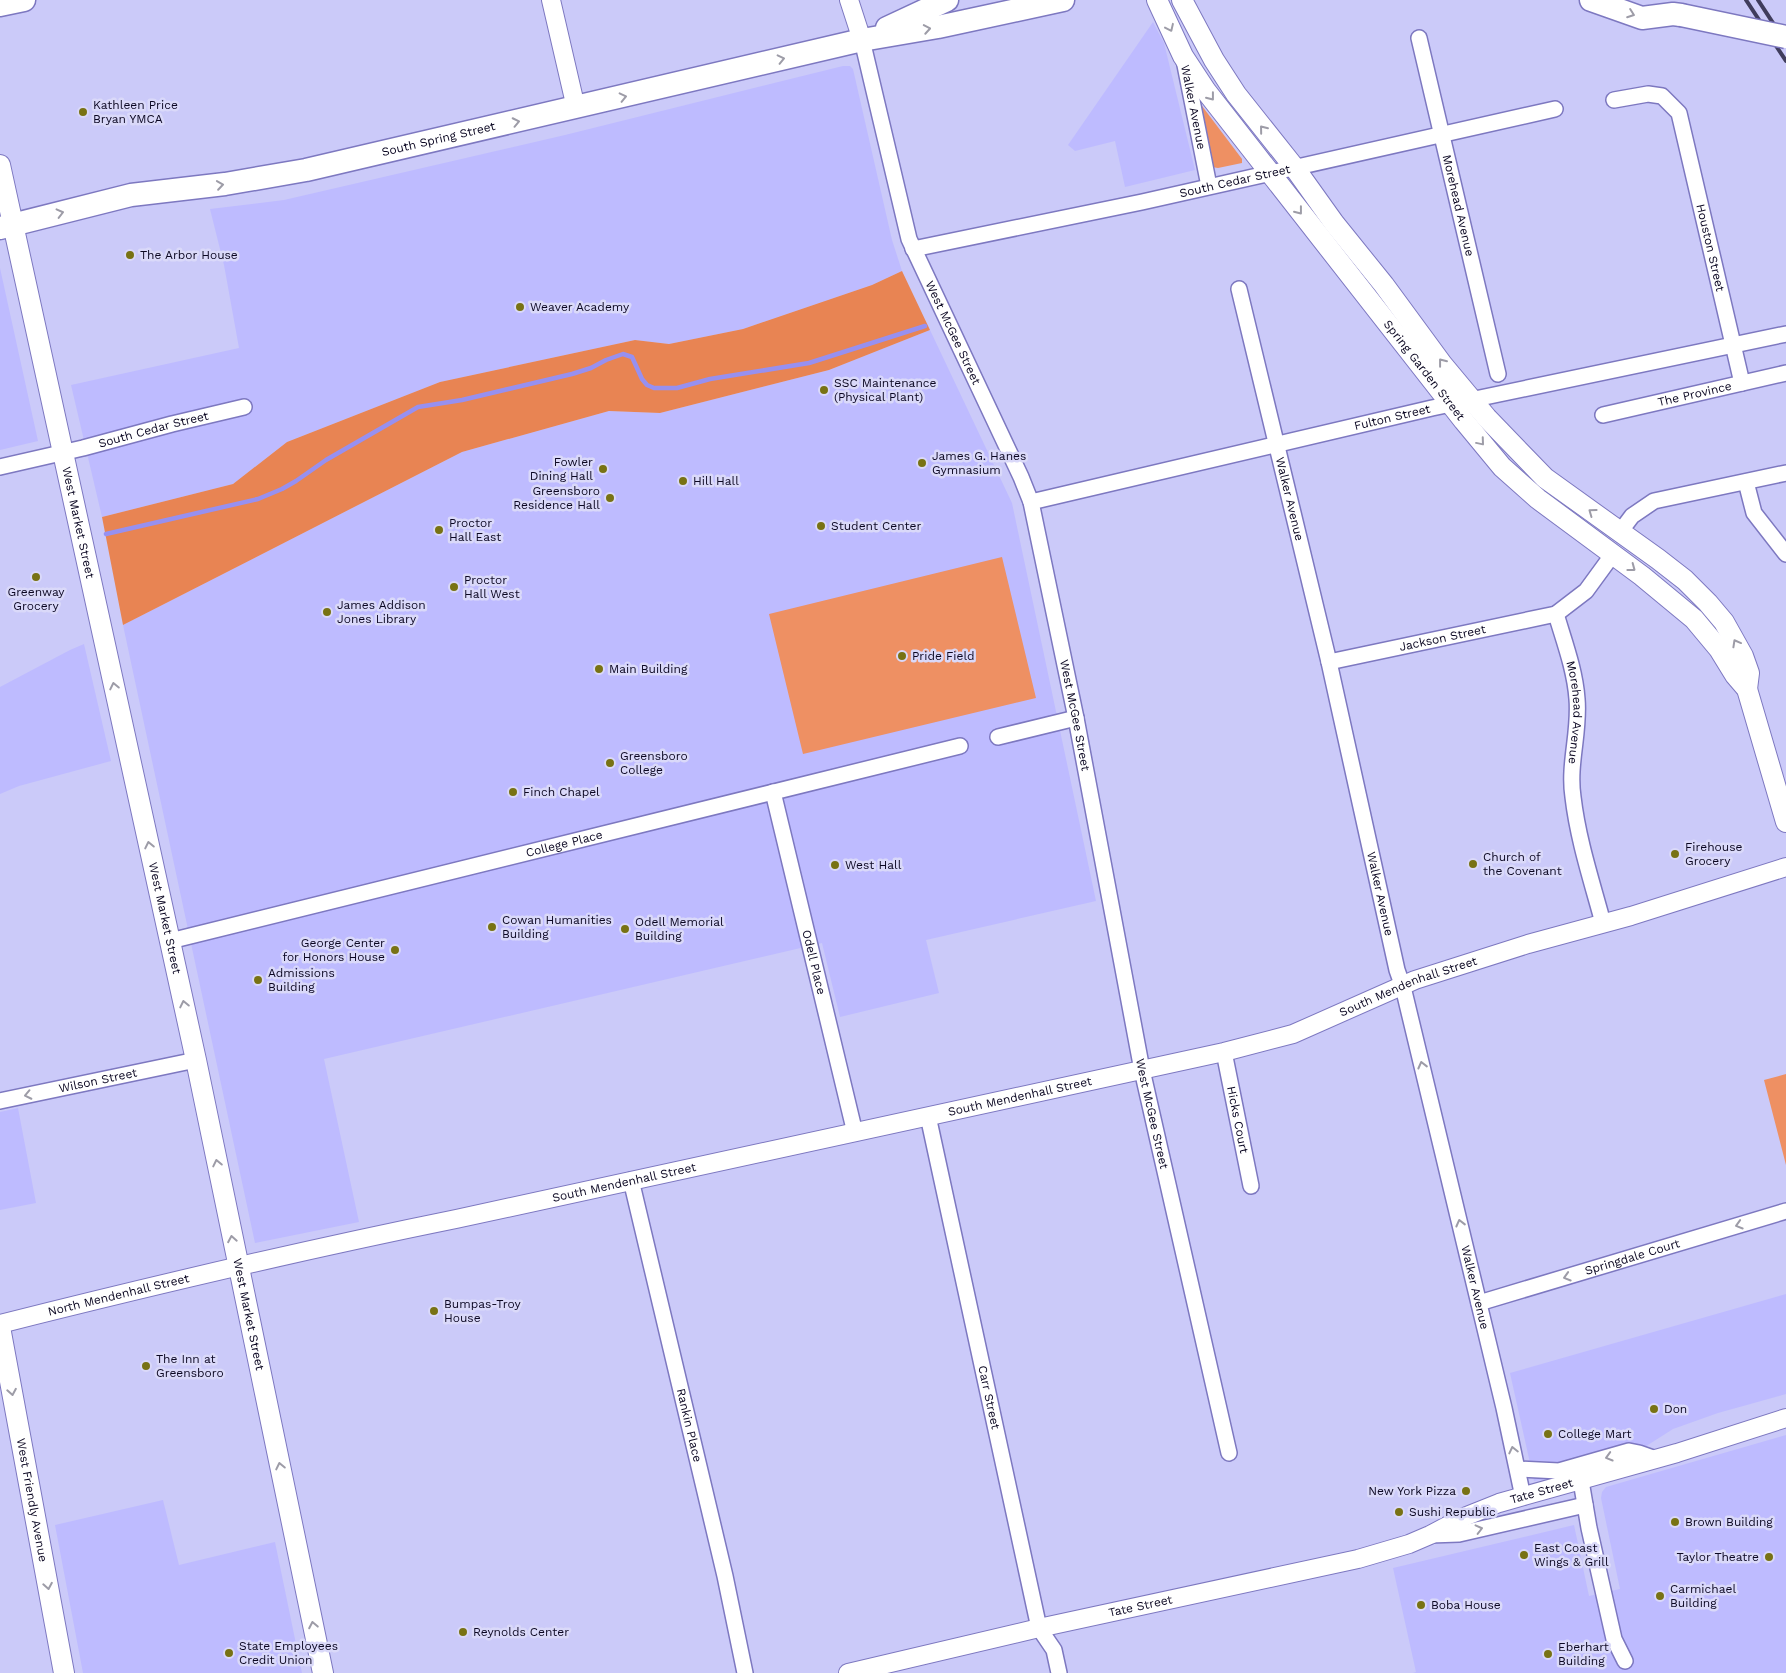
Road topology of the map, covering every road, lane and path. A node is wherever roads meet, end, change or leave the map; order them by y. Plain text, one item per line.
1 (24, 0) edge
2 (551, 0) edge
3 (849, 0) edge
4 (947, 0) edge
5 (1063, 0) edge
6 (1157, 0) edge
7 (1182, 0) edge
8 (1591, 0) edge
9 (1649, 0) edge
10 (0, 5) edge
11 (1677, 15) junction
12 (1786, 37) edge
13 (1419, 38) dead end
14 (862, 40) junction
15 (1183, 56) junction
16 (1614, 100) dead end
17 (576, 108) junction
18 (1555, 109) dead end
19 (1442, 136) junction
20 (0, 165) edge
21 (1294, 167) junction
22 (1269, 172) junction
23 (1209, 186) junction
24 (7, 226) edge
25 (913, 249) junction
26 (1238, 289) dead end
27 (1786, 334) edge
28 (1733, 344) junction
29 (1786, 373) edge
30 (1498, 374) dead end
31 (1742, 383) junction
32 (1473, 400) junction
33 (1451, 404) junction
34 (244, 407) dead end
35 (1603, 415) dead end
36 (1275, 444) junction
37 (63, 452) junction
38 (0, 467) edge
39 (1786, 473) edge
40 (1746, 482) junction
41 (1031, 502) junction
42 (1620, 532) junction
43 (1613, 554) junction
44 (1786, 554) edge
45 (1556, 614) junction
46 (1329, 662) junction
47 (1746, 689) junction
48 (1076, 718) junction
49 (998, 737) dead end
50 (960, 746) dead end
51 (773, 792) junction
52 (1786, 822) edge
53 (1786, 867) edge
54 (1603, 923) junction
55 (170, 941) junction
56 (1403, 987) junction
57 (1224, 1052) junction
58 (196, 1060) junction
59 (1142, 1070) junction
60 (0, 1102) edge
61 (928, 1116) junction
62 (855, 1133) junction
63 (631, 1180) junction
64 (1251, 1186) dead end
65 (1786, 1211) edge
66 (238, 1266) junction
67 (1479, 1303) junction
68 (0, 1325) edge
69 (1786, 1418) edge
70 (1229, 1454) dead end
71 (1656, 1459) junction
72 (1518, 1469) junction
73 (1582, 1481) junction
74 (1523, 1497) junction
75 (1585, 1505) junction
76 (1430, 1535) junction
77 (1039, 1628) junction
78 (1625, 1660) dead end
79 (64, 1673) edge
80 (323, 1673) edge
81 (745, 1673) edge
82 (848, 1673) edge
83 (1059, 1673) edge

1 - 10 main road
2 - 17 street
3 - 14 street, West McGee Street
4 - 14 main road
14 -> 5 main road
6 -> 15 main road, Spring Garden Street
21 -> 7 main road, Spring Garden Street
8 -> 11 main road
9 - 11 main road
11 - 12 main road, bridge
13 - 19 street, Morehead Avenue
17 -> 14 main road, South Spring Street
14 - 25 street, West McGee Street
15 -> 22 main road, Spring Garden Street
15 - 23 street, Walker Avenue
16 - 28 street, Houston Street
24 -> 17 main road, South Spring Street
18 - 19 street, South Cedar Street
19 - 21 street, South Cedar Street
19 - 30 street, Morehead Avenue
20 - 24 main road, West Market Street
21 - 22 street, South Cedar Street
32 -> 21 main road, Spring Garden Street
22 - 23 street, South Cedar Street
22 -> 33 main road, Spring Garden Street
23 - 25 street, South Cedar Street
24 - 37 main road, West Market Street
25 - 41 street, West McGee Street
26 - 36 street, Walker Avenue
27 - 28 street, Fulton Street
28 - 31 street, Houston Street
28 - 32 street, Fulton Street
29 - 31 street, The Province
31 - 35 street, The Province
32 - 33 street, Fulton Street
42 -> 32 main road, Spring Garden Street
33 - 36 street, Fulton Street
33 -> 43 main road, Spring Garden Street
34 - 37 street, South Cedar Street
36 - 41 street, Fulton Street
36 - 46 street, Walker Avenue
37 - 38 street, South Cedar Street
55 -> 37 main road, West Market Street
39 - 40 street
40 - 42 street
40 - 44 street
41 - 48 street, West McGee Street
47 -> 42 main road, Spring Garden Street
43 - 45 street
43 -> 47 main road, Spring Garden Street
45 - 46 street, Jackson Street
45 - 54 street, Morehead Avenue
46 - 56 street, Walker Avenue
47 - 52 main road, Spring Garden Street
48 - 49 street
48 - 59 street, West McGee Street
50 - 51 street, College Place
51 - 55 street, College Place
51 - 62 street, Odell Place
53 - 54 street, South Mendenhall Street
54 - 56 street, South Mendenhall Street
58 -> 55 main road, West Market Street
56 - 57 street, South Mendenhall Street
67 -> 56 street, Walker Avenue
57 - 59 street, South Mendenhall Street
57 - 64 street, Hicks Court
58 -> 60 street, Wilson Street
66 -> 58 main road, West Market Street
59 - 61 street, South Mendenhall Street
59 - 70 street, West McGee Street
61 - 62 street, South Mendenhall Street
61 - 77 street, Carr Street
62 - 63 street, South Mendenhall Street
63 - 66 street, South Mendenhall Street
63 - 81 street, Rankin Place
65 -> 67 street, Springdale Court
66 - 68 street, North Mendenhall Street
80 -> 66 main road, West Market Street
72 -> 67 street, Walker Avenue
68 -> 79 main road, West Friendly Avenue
69 - 71 street, Tate Street
71 -> 72 street, Tate Street
71 - 73 street, Tate Street
72 - 74 street, Walker Avenue
73 - 74 street, Tate Street
73 - 75 street
74 - 76 street, Tate Street
76 -> 75 street, Tate Street
75 - 78 street
76 - 77 street, Tate Street
77 - 82 street, Tate Street
77 - 83 street, Carr Street

